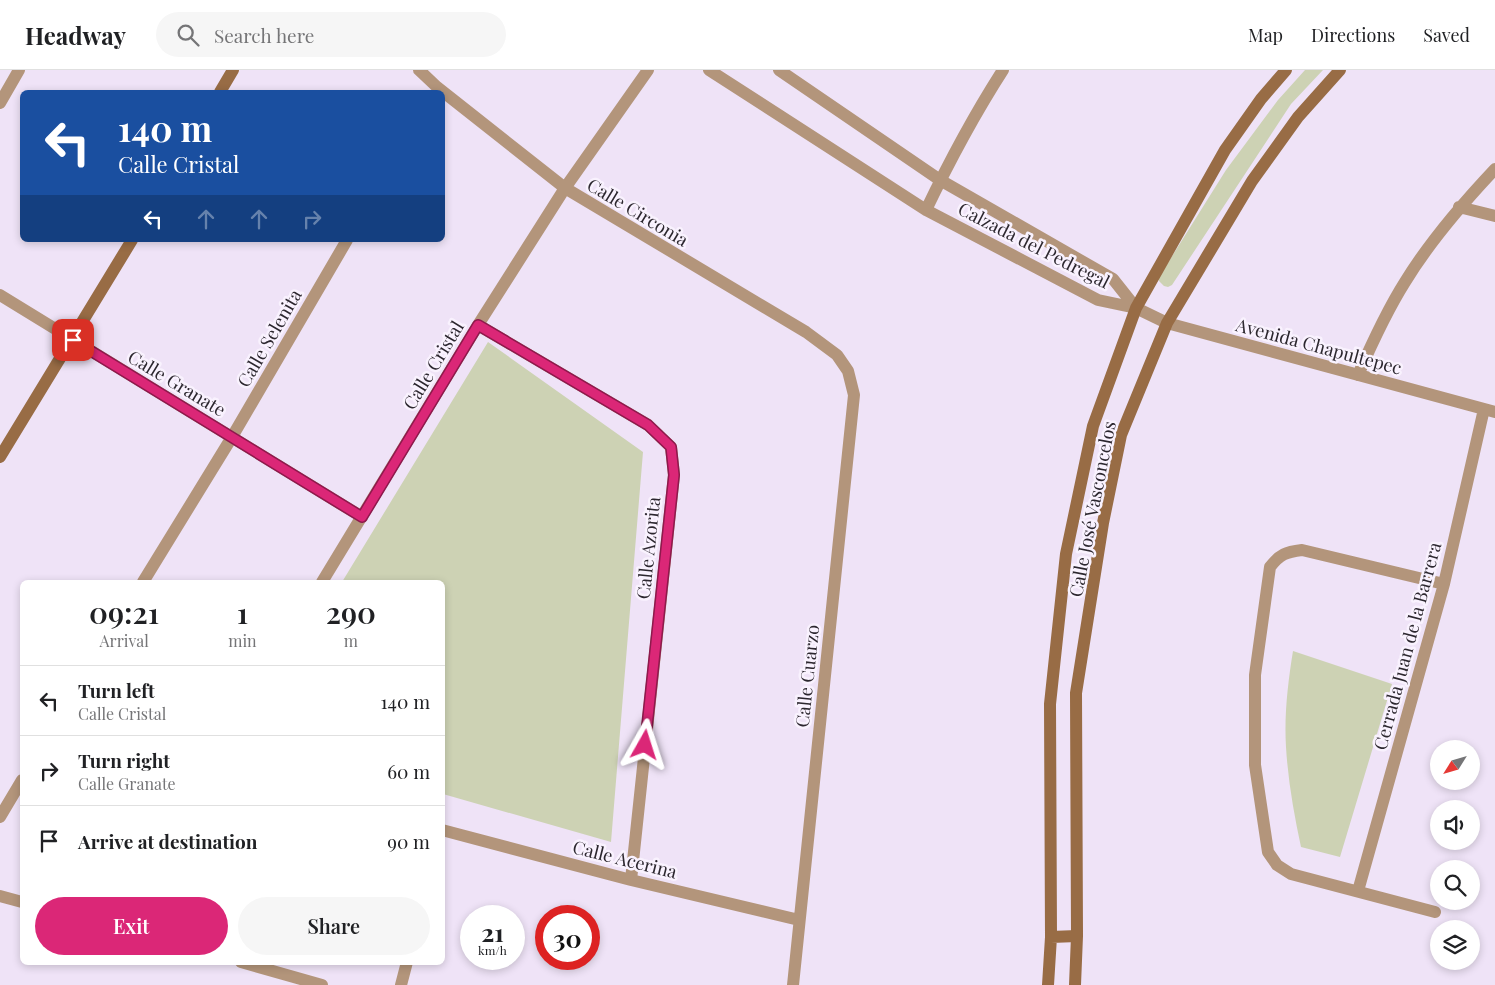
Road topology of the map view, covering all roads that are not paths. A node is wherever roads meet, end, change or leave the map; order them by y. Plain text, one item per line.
1 (19, 70) edge
2 (234, 70) edge
3 (419, 70) edge
4 (648, 70) edge
5 (709, 70) edge
6 (779, 70) edge
7 (1003, 70) edge
8 (1286, 70) edge
9 (1340, 70) edge
10 (221, 90) edge
11 (436, 90) edge
12 (445, 97) edge
13 (0, 103) edge
14 (1495, 169) edge
15 (940, 180) junction
16 (565, 188) junction
17 (1459, 207) junction
18 (926, 210) junction
19 (1495, 216) edge
20 (131, 242) edge
21 (346, 242) edge
22 (0, 295) edge
23 (1136, 308) junction
24 (1167, 323) junction
25 (478, 325) junction
26 (73, 340) junction
27 (848, 371) joint
28 (1358, 375) junction
29 (1489, 410) edge
30 (232, 437) junction
31 (0, 457) edge
32 (362, 517) junction
33 (144, 580) edge
34 (323, 580) edge
35 (1444, 584) junction
36 (20, 783) edge
37 (0, 817) edge
38 (445, 831) edge
39 (631, 880) junction
40 (1358, 891) junction
41 (0, 896) edge
42 (20, 901) edge
43 (1435, 912) dead end
44 (799, 920) junction
45 (1051, 936) junction
46 (1077, 936) junction
47 (252, 965) edge
48 (406, 965) edge
49 (322, 985) edge
50 (402, 985) edge
51 (794, 985) edge
52 (1048, 985) edge
53 (1075, 985) edge

1 - 13 street
2 - 10 street
3 - 11 street, Calle Circonia
4 - 16 street, Calle Cristal
5 - 18 street, Calzada del Pedregal
6 - 15 street, Calzada del Pedregal
7 - 15 street
8 - 23 street, Calle José Vasconcelos
9 - 24 street, Calle José Vasconcelos
12 - 16 street, Calle Circonia
14 - 17 street
15 - 18 street
15 - 23 street, Calzada del Pedregal
16 - 25 street, Calle Cristal
16 - 27 street, Calle Circonia
17 - 19 street
17 - 28 street
18 - 23 street, Calzada del Pedregal
20 - 26 street
21 - 30 street, Calle Selenita
22 - 26 street, Calle Granate
23 - 24 street, Avenida Chapultepec
23 - 45 street, Calle José Vasconcelos
24 - 28 street, Avenida Chapultepec
24 - 46 street, Calle José Vasconcelos
25 - 32 street, Calle Cristal
25 - 39 street, Calle Azorita
26 - 30 street, Calle Granate
26 - 31 street
27 - 44 street, Calle Cuarzo
28 - 29 street, Avenida Chapultepec
29 - 35 street, Cerrada Juan de la Barrera
30 - 32 street, Calle Granate
30 - 33 street, Calle Selenita
32 - 34 street, Calle Cristal
35 - 40 street, Cerrada Juan de la Barrera
35 - 40 street
36 - 37 street
38 - 39 street, Calle Acerina
39 - 44 street, Calle Acerina
40 - 43 street
41 - 42 street
44 - 51 street, Calle Cuarzo
45 - 46 street
45 - 52 street, Calle José Vasconcelos
46 - 53 street, Calle José Vasconcelos
47 - 49 street
48 - 50 street

